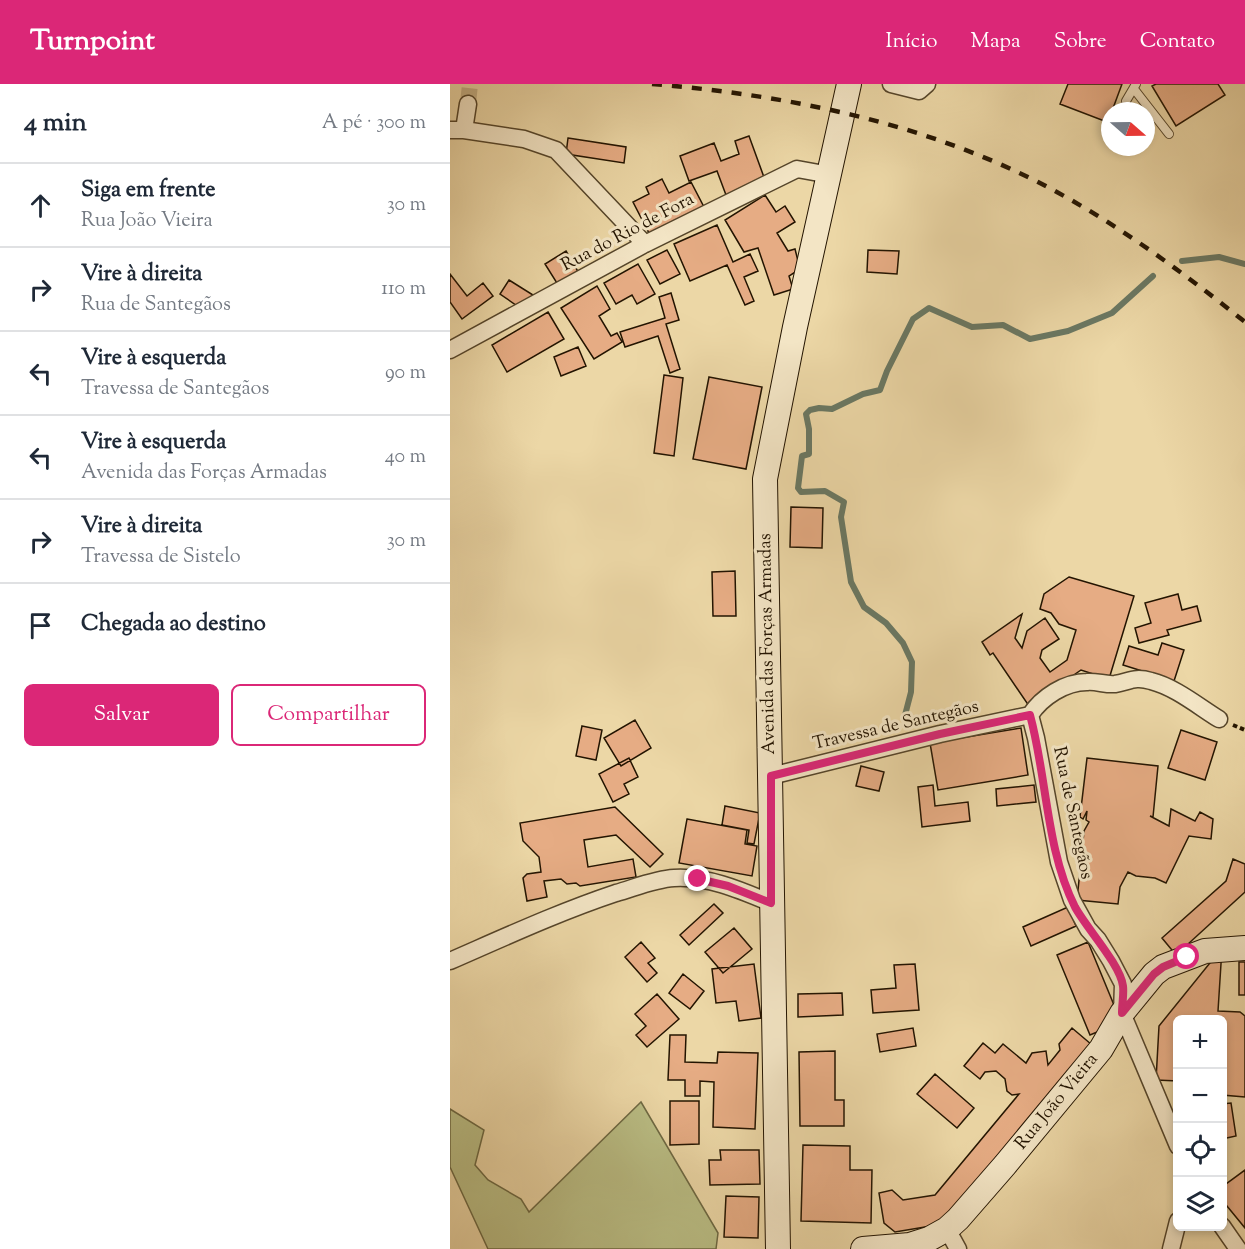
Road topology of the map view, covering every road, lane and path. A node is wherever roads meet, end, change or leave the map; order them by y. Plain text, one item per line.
1 (849, 84) edge
2 (891, 84) edge
3 (927, 84) edge
4 (1135, 86) edge
5 (1125, 101) dead end
6 (468, 104) tunnel mouth
7 (457, 130) edge
8 (1169, 134) dead end
9 (830, 174) junction
10 (645, 244) junction
11 (450, 350) edge
12 (1030, 715) junction
13 (1219, 719) dead end
14 (771, 776) junction
15 (771, 903) junction
16 (1245, 948) edge
17 (450, 961) edge
18 (1122, 1013) junction
19 (1173, 1134) edge
20 (1176, 1231) edge
21 (1225, 1231) edge
22 (953, 1239) edge
23 (778, 1249) edge
24 (862, 1249) edge
25 (1171, 1249) edge
26 (1238, 1249) edge

1 - 9 street, Avenida das Forças Armadas
2 - 3 street
4 - 5 lane
4 - 8 lane
6 - 7 street
7 - 10 street
9 - 10 street, Rua do Rio de Fora
9 - 14 street, Avenida das Forças Armadas
10 - 11 street, Rua do Rio de Fora
12 - 13 street
12 - 14 street, Travessa de Santegãos
12 - 18 street, Rua de Santegãos
14 - 15 street, Avenida das Forças Armadas
15 - 17 street
15 - 23 street, Avenida das Forças Armadas
16 - 18 street, Rua João Vieira
18 - 19 street
18 - 22 street, Rua João Vieira
20 - 25 street
21 - 26 street
22 - 24 street, Rua João Vieira

